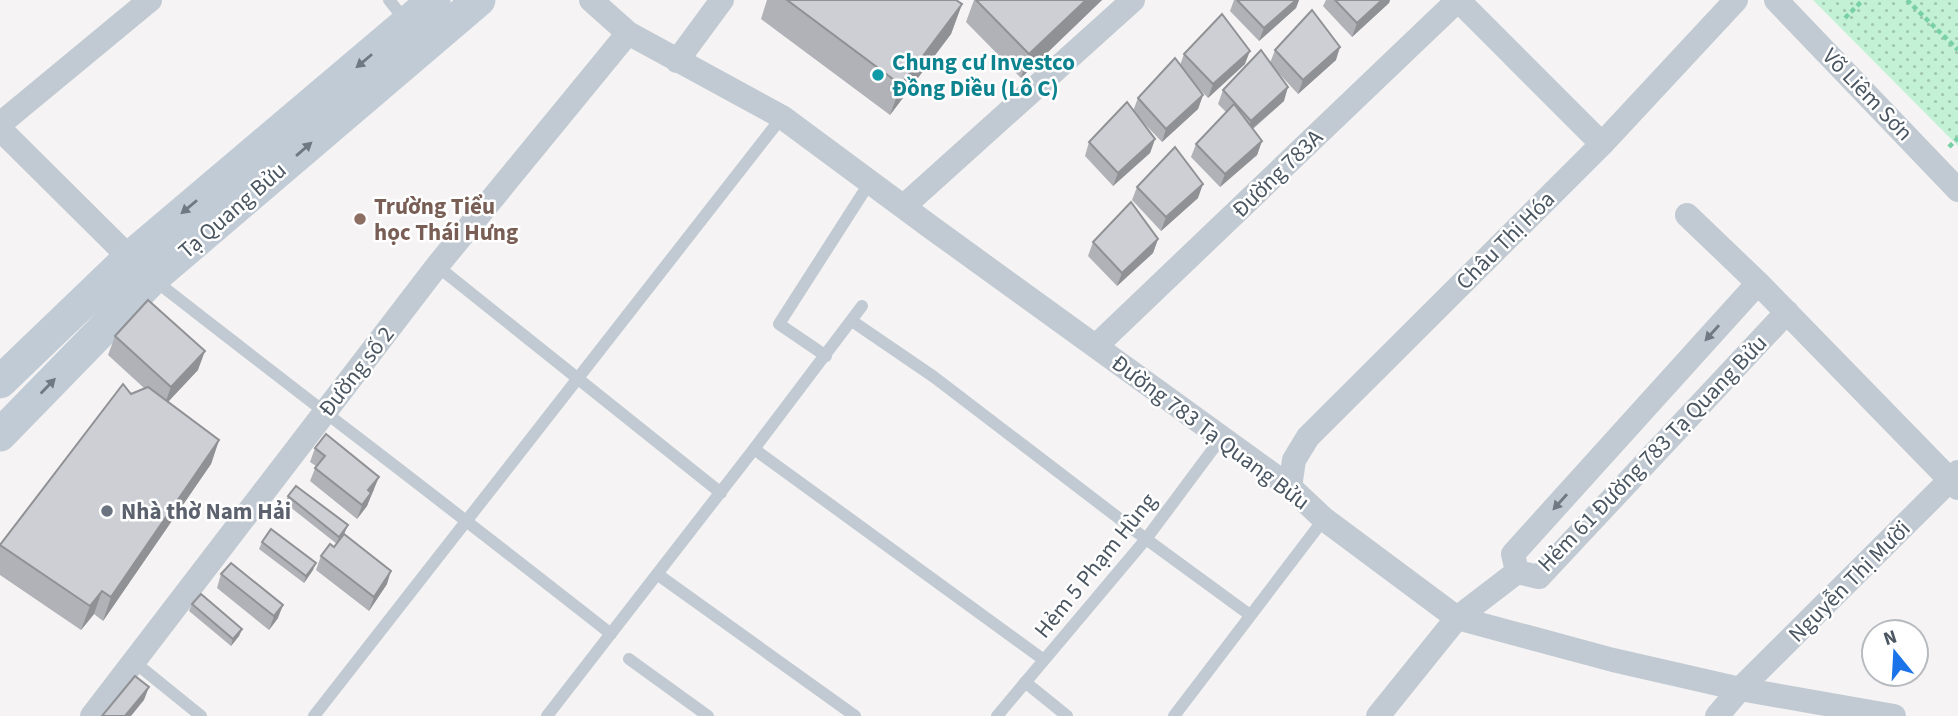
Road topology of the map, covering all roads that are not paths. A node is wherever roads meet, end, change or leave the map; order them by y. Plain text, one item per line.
1 (150, 0) edge
2 (434, 0) edge
3 (479, 0) edge
4 (591, 0) edge
5 (722, 0) edge
6 (1133, 0) edge
7 (1458, 0) edge
8 (1736, 0) edge
9 (1776, 0) edge
10 (398, 12) edge
11 (628, 33) junction
12 (677, 61) junction
13 (782, 117) junction
14 (0, 126) edge
15 (1602, 144) junction
16 (870, 182) junction
17 (1958, 190) edge
18 (904, 206) junction
19 (1687, 215) dead end
20 (437, 266) junction
21 (140, 268) junction
22 (1758, 282) junction
23 (862, 306) dead end
24 (1787, 312) junction
25 (852, 321) junction
26 (1096, 346) junction
27 (826, 356) junction
28 (579, 378) junction
29 (0, 382) edge
30 (324, 413) junction
31 (0, 435) edge
32 (1222, 437) junction
33 (754, 449) junction
34 (1955, 480) edge
35 (1290, 488) junction
36 (721, 493) junction
37 (1324, 519) junction
38 (467, 520) junction
39 (1146, 539) junction
40 (1517, 572) junction
41 (657, 574) junction
42 (1250, 615) junction
43 (1457, 618) junction
44 (611, 634) junction
45 (629, 659) dead end
46 (1044, 660) junction
47 (133, 661) junction
48 (1025, 682) junction
49 (1740, 689) junction
50 (92, 716) edge
51 (201, 716) edge
52 (314, 716) edge
53 (547, 716) edge
54 (708, 716) edge
55 (855, 716) edge
56 (997, 716) edge
57 (1067, 716) edge
58 (1174, 716) edge
59 (1378, 716) edge
60 (1717, 716) edge
61 (1894, 716) edge

1 - 14 street
2 - 10 main road, Tạ Quang Bửu
21 -> 3 main road, Tạ Quang Bửu
4 - 11 street, Đường 783 Tạ Quang Bửu
5 - 12 street
6 - 18 street
7 - 15 street
7 - 26 street, Đường 783A
8 - 15 street, Châu Thị Hóa
9 - 17 street, Võ Liêm Sơn
10 -> 21 main road, Tạ Quang Bửu
11 - 12 street, Đường 783 Tạ Quang Bửu
11 - 20 street, Đường số 2
12 - 13 street, Đường 783 Tạ Quang Bửu
13 - 16 street, Đường 783 Tạ Quang Bửu
13 - 28 lane
14 - 21 street
15 - 35 street, Châu Thị Hóa
16 - 18 street, Đường 783 Tạ Quang Bửu
16 - 27 lane
18 - 26 street, Đường 783 Tạ Quang Bửu
19 - 22 street
20 - 28 lane
20 - 30 street, Đường số 2
21 - 29 main road, Tạ Quang Bửu
21 - 30 lane
31 -> 21 main road, Tạ Quang Bửu
22 - 24 street
22 -> 40 street, Hẻm 61 Đường 783 Tạ Quang Bửu
23 - 25 lane
24 - 34 street
24 - 40 street, Hẻm 61 Đường 783 Tạ Quang Bửu
25 - 27 lane
25 - 39 lane
26 - 32 street, Đường 783 Tạ Quang Bửu
27 - 33 lane
28 - 36 lane
28 - 38 lane
30 - 38 lane
30 - 47 street, Đường số 2
32 - 35 street, Đường 783 Tạ Quang Bửu
32 - 39 lane, Hẻm 5 Phạm Hùng
33 - 36 lane
33 - 46 lane
34 - 49 street, Nguyễn Thị Mười
35 - 37 street, Đường 783 Tạ Quang Bửu
36 - 41 lane
37 - 42 lane
37 - 43 street, Đường 783 Tạ Quang Bửu
38 - 44 lane
38 - 52 lane
39 - 42 lane
39 - 46 lane, Hẻm 5 Phạm Hùng
40 - 43 street
41 - 44 lane
41 - 55 lane
42 - 58 lane
43 - 49 street, Đường 783 Tạ Quang Bửu
43 - 59 street
44 - 53 lane
45 - 54 lane
46 - 48 lane, Hẻm 5 Phạm Hùng
47 - 50 street, Đường số 2
47 - 51 lane
48 - 56 lane, Hẻm 5 Phạm Hùng
48 - 57 lane
49 - 60 street, Nguyễn Thị Mười
49 - 61 street, Đường 783 Tạ Quang Bửu

